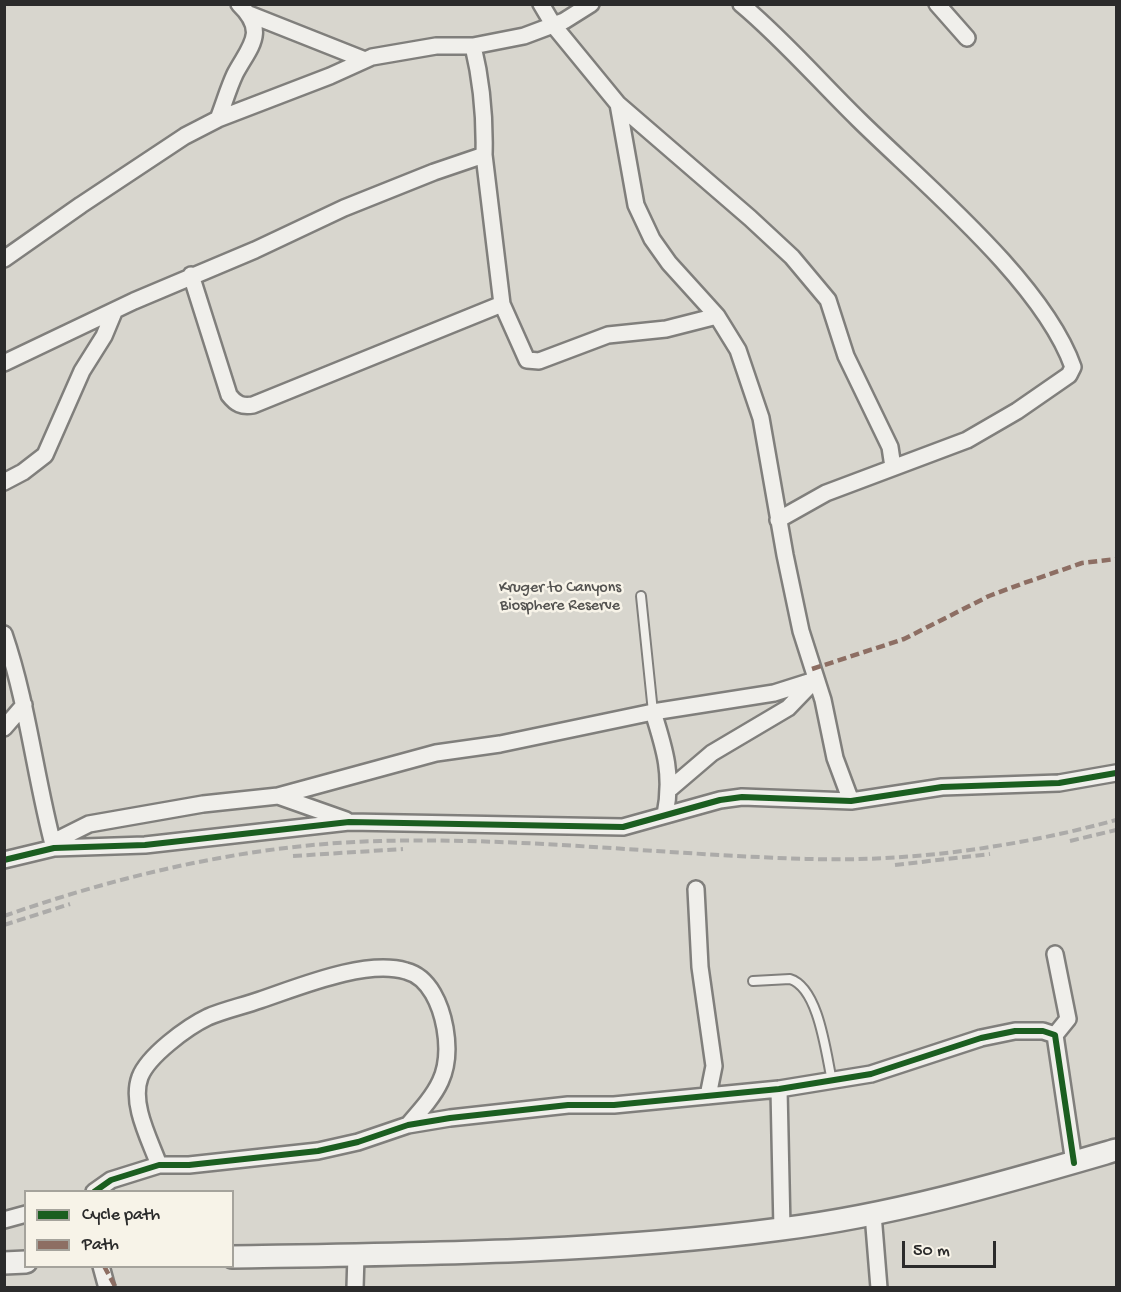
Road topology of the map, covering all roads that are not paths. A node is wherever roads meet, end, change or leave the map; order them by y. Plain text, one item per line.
1 (541, 4) edge
2 (591, 4) edge
3 (741, 4) edge
4 (937, 4) edge
5 (244, 9) edge
6 (554, 26) junction
7 (967, 38) dead end
8 (472, 46) junction
9 (365, 60) junction
10 (618, 104) junction
11 (218, 118) junction
12 (484, 155) junction
13 (4, 259) edge
14 (191, 275) junction
15 (502, 304) junction
16 (114, 312) junction
17 (717, 316) junction
18 (4, 363) edge
19 (893, 467) junction
20 (4, 482) edge
21 (778, 520) junction
22 (640, 596) dead end
23 (4, 634) edge
24 (815, 680) junction
25 (24, 705) junction
26 (653, 712) junction
27 (4, 728) edge
28 (1116, 773) edge
29 (671, 788) junction
30 (278, 796) junction
31 (851, 801) junction
32 (665, 815) junction
33 (349, 822) junction
34 (54, 845) junction
35 (4, 860) edge
36 (696, 889) dead end
37 (1055, 954) dead end
38 (753, 981) dead end
39 (1055, 1035) junction
40 (832, 1081) junction
41 (779, 1089) junction
42 (708, 1096) junction
43 (408, 1125) junction
44 (1116, 1150) edge
45 (1074, 1163) junction
46 (159, 1165) junction
47 (96, 1190) edge
48 (873, 1214) junction
49 (24, 1215) edge
50 (4, 1220) edge
51 (782, 1229) junction
52 (356, 1255) junction
53 (234, 1257) edge
54 (24, 1262) edge
55 (4, 1263) edge
56 (102, 1268) edge
57 (107, 1287) edge
58 (355, 1287) edge
59 (879, 1287) edge

1 - 6 street
2 - 6 street
3 - 19 street
4 - 7 street
5 - 9 street
5 - 11 street
6 - 8 street
6 - 10 street
8 - 9 street
8 - 12 street
9 - 11 street
10 - 17 street
10 - 19 street
11 - 13 street
12 - 14 street
12 - 15 street
14 - 15 street
14 - 16 street
15 - 17 street
16 - 18 street
16 - 20 street
17 - 21 street
19 - 21 street
21 - 24 street
22 - 26 lane
23 - 25 street
24 - 26 street
24 - 29 street
24 - 31 street
25 - 27 street
25 - 34 street
26 - 29 street
26 - 30 street
28 - 31 street
29 - 32 street
30 - 33 street
30 - 34 street
31 - 32 street
32 - 33 street
33 - 34 street
34 - 35 street
36 - 42 street
37 - 39 street
38 - 40 lane
39 - 40 street
39 - 45 street
40 - 41 street
41 - 42 street
41 - 51 street
42 - 43 street
43 - 46 street
43 - 46 street
44 - 45 street
45 - 48 street
46 - 47 street
48 - 51 street
48 - 59 street
49 - 50 street
51 - 52 street
52 - 53 street
52 - 58 street
54 - 55 street
56 - 57 street

